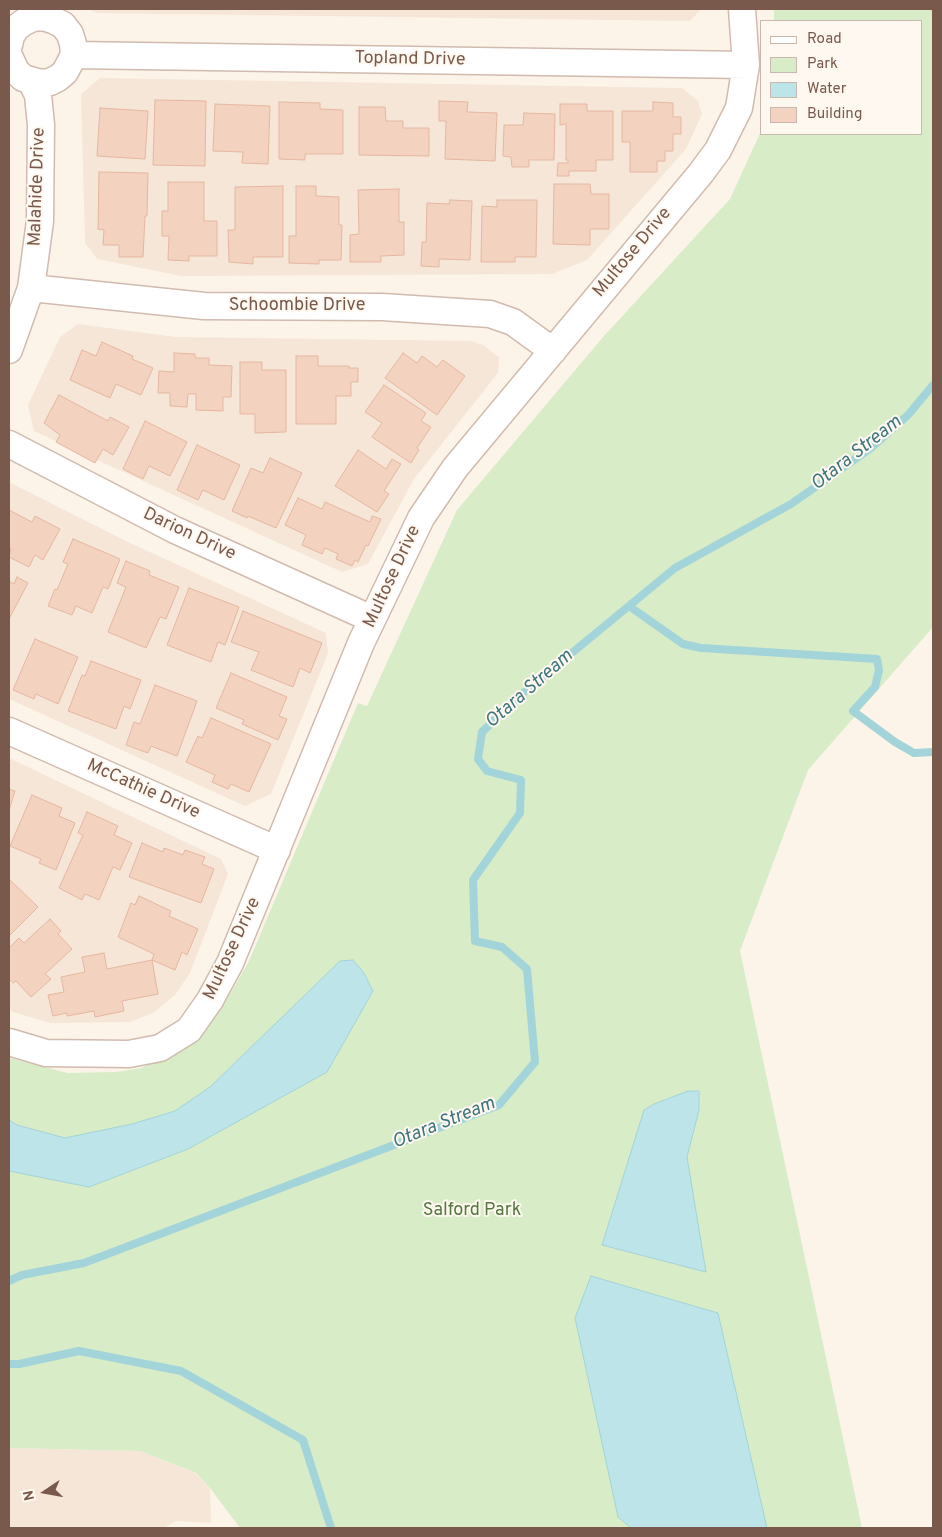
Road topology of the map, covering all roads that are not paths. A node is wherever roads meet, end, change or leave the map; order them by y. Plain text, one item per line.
1 (742, 9) edge
2 (43, 13) edge
3 (9, 44) edge
4 (74, 55) junction
5 (9, 56) edge
6 (746, 65) junction
7 (31, 81) junction
8 (31, 288) junction
9 (9, 350) edge
10 (553, 351) junction
11 (9, 444) edge
12 (372, 619) junction
13 (9, 731) edge
14 (277, 850) junction
15 (9, 1042) edge

1 - 6 street, Multose Drive
2 - 3 street
2 - 4 street
4 - 6 street, Topland Drive
4 - 7 street
5 - 7 street
6 - 10 street, Multose Drive
7 - 8 street, Malahide Drive
8 - 9 street, Malahide Drive
8 - 10 street, Schoombie Drive
10 - 12 street, Multose Drive
11 - 12 street, Darion Drive
12 - 14 street, Multose Drive
13 - 14 street, McCathie Drive
14 - 15 street, Multose Drive

